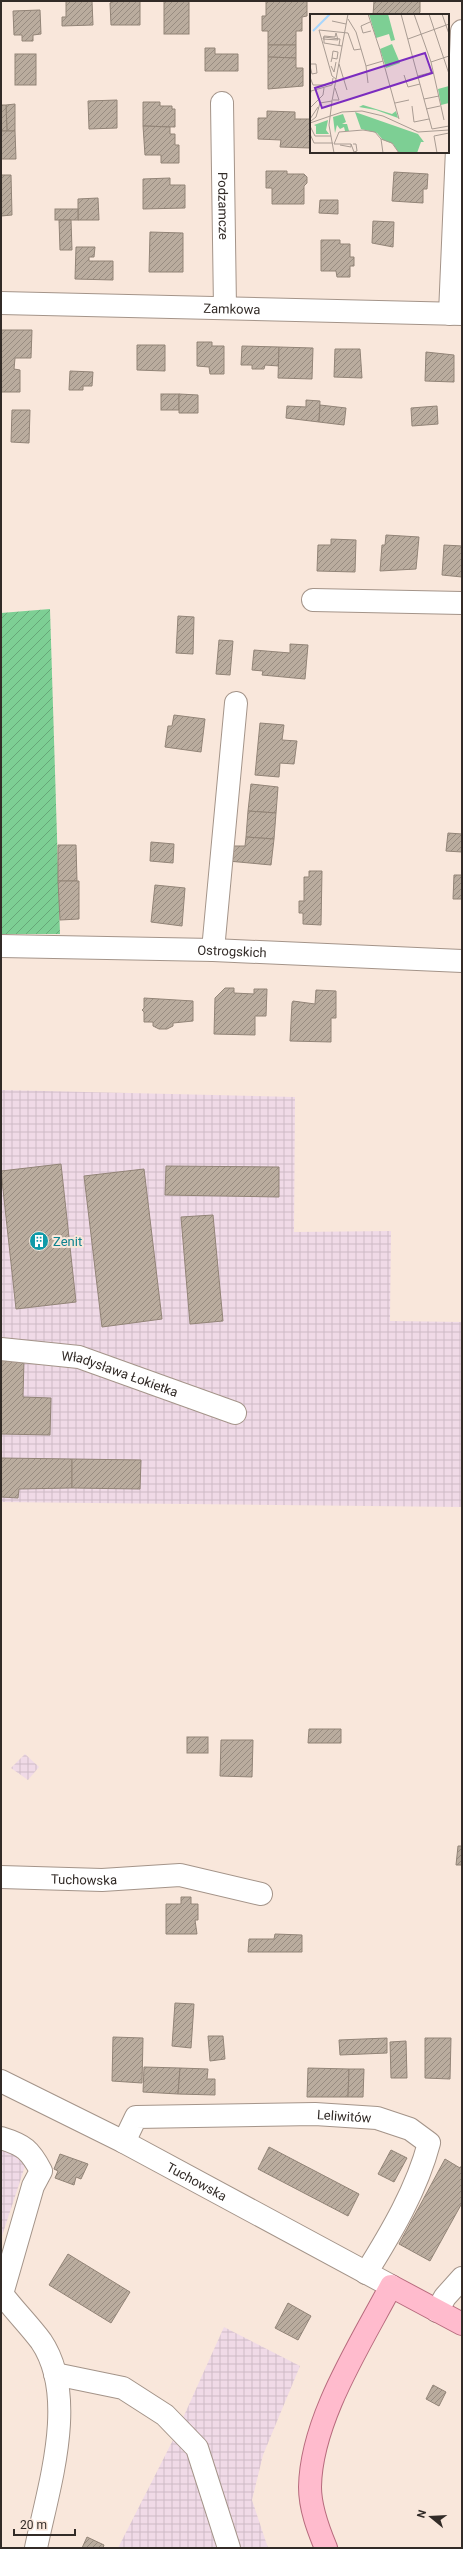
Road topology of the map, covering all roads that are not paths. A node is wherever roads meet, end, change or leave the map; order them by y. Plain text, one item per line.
1 (462, 31) edge
2 (222, 104) dead end
3 (1, 303) edge
4 (225, 308) junction
5 (456, 314) edge
6 (313, 600) dead end
7 (462, 603) edge
8 (236, 703) dead end
9 (1, 946) edge
10 (213, 950) junction
11 (462, 961) edge
12 (1, 1349) edge
13 (235, 1413) dead end
14 (1, 1877) edge
15 (261, 1894) dead end
16 (1, 2081) edge
17 (1, 2138) edge
18 (124, 2142) junction
19 (366, 2272) junction
20 (462, 2278) edge
21 (391, 2286) junction
22 (1, 2295) edge
23 (437, 2311) junction
24 (462, 2324) edge
25 (56, 2374) junction
26 (36, 2548) edge
27 (229, 2548) edge
28 (326, 2548) edge

1 - 5 street
2 - 4 street, Podzamcze
3 - 4 street, Zamkowa
4 - 5 street, Zamkowa
6 - 7 street
8 - 10 street
9 - 10 street, Ostrogskich
10 - 11 street, Ostrogskich
12 - 13 street, Władysława Łokietka
14 - 15 street, Tuchowska
16 - 18 street, Tuchowska
17 - 22 street
18 - 19 street, Tuchowska
18 - 19 street, Leliwitów
19 - 21 street, Tuchowska
20 - 23 street
21 - 23 main road, Tuchowska
21 - 28 main road
22 - 25 street
23 - 24 main road, Tuchowska
25 - 26 street
25 - 27 street

